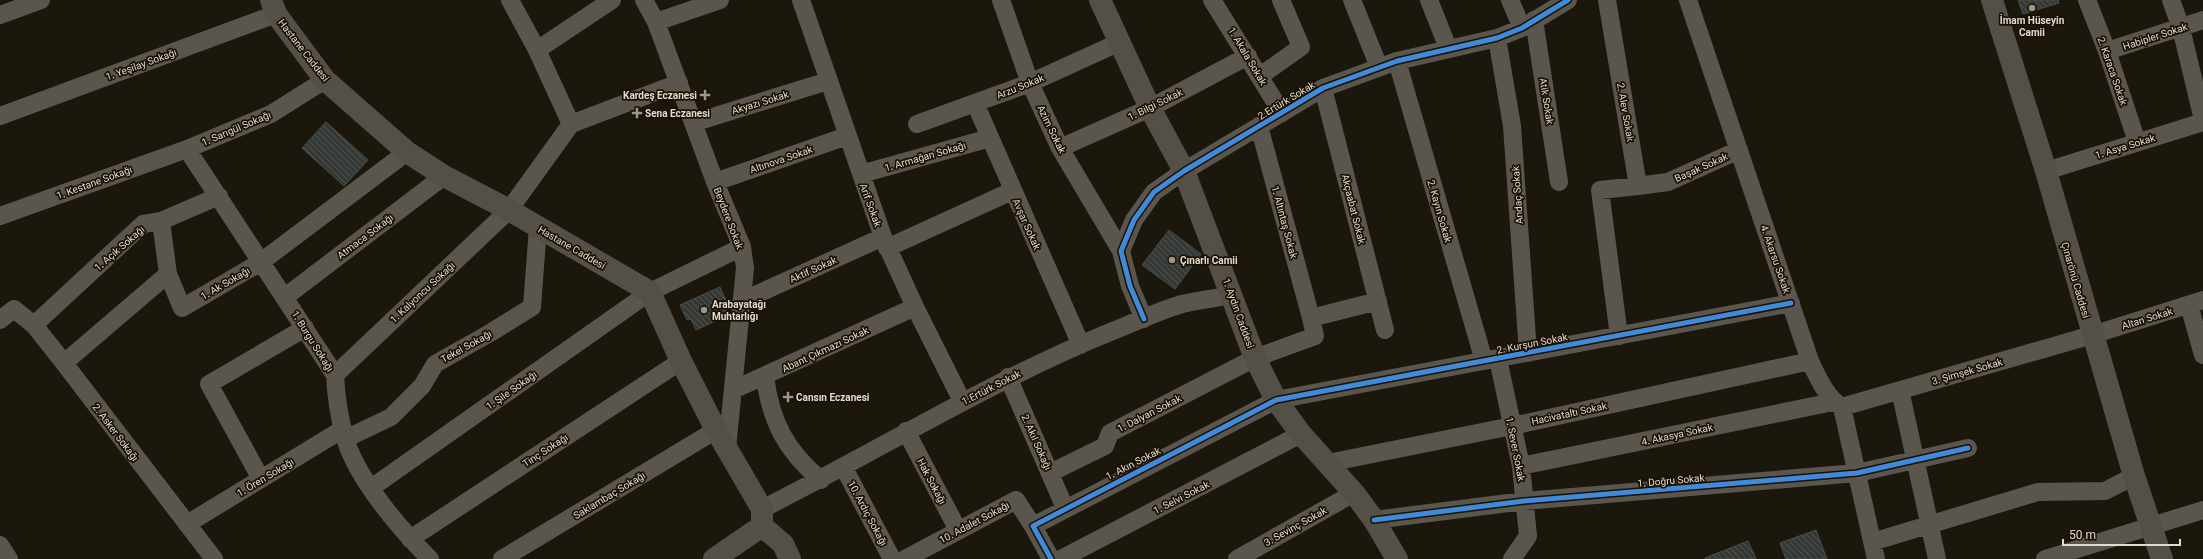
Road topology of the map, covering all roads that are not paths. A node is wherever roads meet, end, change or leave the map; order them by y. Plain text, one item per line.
1 (41, 0) edge
2 (510, 0) edge
3 (612, 0) edge
4 (644, 0) edge
5 (720, 0) edge
6 (801, 0) edge
7 (1000, 0) edge
8 (1100, 0) edge
9 (1212, 0) edge
10 (1281, 0) edge
11 (1352, 0) edge
12 (1429, 0) edge
13 (1510, 0) edge
14 (1568, 0) edge
15 (1607, 0) edge
16 (1688, 0) edge
17 (1992, 0) edge
18 (2087, 0) edge
19 (2171, 0) edge
20 (693, 4) edge
21 (273, 7) edge
22 (0, 15) edge
23 (2203, 20) edge
24 (656, 22) junction
25 (1528, 24) junction
26 (2181, 28) junction
27 (1497, 38) junction
28 (1120, 42) junction
29 (1448, 48) junction
30 (537, 50) junction
31 (2107, 51) junction
32 (1248, 56) junction
33 (1397, 61) junction
34 (1379, 67) junction
35 (1260, 76) junction
36 (325, 80) junction
37 (828, 81) junction
38 (679, 83) junction
39 (1030, 83) junction
40 (1323, 88) junction
41 (975, 103) junction
42 (1150, 108) junction
43 (1282, 113) junction
44 (4, 115) edge
45 (2203, 121) edge
46 (570, 124) junction
47 (693, 124) junction
48 (917, 124) dead end
49 (1259, 126) junction
50 (847, 136) junction
51 (990, 138) junction
52 (2137, 142) junction
53 (1060, 148) junction
54 (187, 149) junction
55 (1739, 150) junction
56 (407, 152) junction
57 (1184, 170) junction
58 (2046, 171) junction
59 (860, 174) junction
60 (444, 176) junction
61 (715, 182) junction
62 (1559, 182) dead end
63 (1638, 186) junction
64 (1012, 191) junction
65 (219, 196) junction
66 (509, 210) junction
67 (0, 216) edge
68 (161, 221) junction
69 (538, 227) junction
70 (885, 242) junction
71 (742, 247) junction
72 (1121, 251) junction
73 (261, 262) junction
74 (168, 274) junction
75 (650, 292) junction
76 (1232, 295) junction
77 (285, 297) junction
78 (742, 301) junction
79 (1378, 301) junction
80 (1791, 303) junction
81 (2196, 303) edge
82 (915, 307) junction
83 (7, 308) edge
84 (1311, 318) junction
85 (1144, 319) junction
86 (0, 320) edge
87 (34, 325) junction
88 (305, 328) junction
89 (1385, 330) dead end
90 (2092, 335) junction
91 (1619, 336) junction
92 (1081, 345) junction
93 (1528, 353) junction
94 (2203, 355) edge
95 (1255, 358) junction
96 (1491, 360) junction
97 (681, 361) junction
98 (1810, 361) junction
99 (64, 363) junction
100 (335, 374) junction
101 (765, 377) junction
102 (1008, 377) junction
103 (734, 389) junction
104 (1900, 390) junction
105 (1276, 400) junction
106 (962, 401) junction
107 (1838, 404) junction
108 (1512, 426) junction
109 (906, 432) junction
110 (344, 434) junction
111 (1301, 434) junction
112 (722, 439) junction
113 (1968, 448) dead end
114 (1916, 460) junction
115 (1328, 464) junction
116 (1521, 466) junction
117 (844, 468) junction
118 (1050, 473) junction
119 (1858, 473) junction
120 (2134, 476) junction
121 (261, 479) junction
122 (820, 480) junction
123 (371, 488) junction
124 (1354, 493) junction
125 (1524, 501) junction
126 (1065, 508) junction
127 (2203, 510) edge
128 (762, 517) junction
129 (1374, 520) junction
130 (187, 524) junction
131 (1929, 525) junction
132 (1033, 526) junction
133 (2150, 526) junction
134 (958, 530) junction
135 (410, 539) junction
136 (0, 545) edge
137 (1874, 551) edge
138 (9, 559) edge
139 (214, 559) edge
140 (430, 559) edge
141 (502, 559) edge
142 (714, 559) edge
143 (790, 559) edge
144 (892, 559) edge
145 (905, 559) edge
146 (1051, 559) edge
147 (1061, 559) edge
148 (1237, 559) edge
149 (1397, 559) edge
150 (1512, 559) edge
151 (1937, 559) edge
152 (2044, 559) edge
153 (2162, 559) edge

1 - 22 street
2 - 30 street
3 - 30 street
4 - 24 street, Beydere Sokak
5 - 20 street
6 - 37 street, Arif Sokak
7 - 39 street, Azim Sokak
8 - 28 main road, 1. Aydın Caddesi
9 - 32 street, 1. Akala Sokak
10 - 35 street
11 - 34 street
12 - 29 street
13 - 25 street, Atik Sokak
14 - 25 street, 2.Ertürk Sokak
15 - 63 street, 2. Alev Sokak
16 - 55 street, 4. Akarsu Sokak
17 - 58 main road, Çınarönü Caddesi
18 - 31 street, 2. Karaca Sokak
19 - 26 street
20 - 24 street
21 - 36 main road, Hastane Caddesi
21 - 44 street, 1. Yeşilay Sokağı
23 - 26 street, Habipler Sokak
24 - 38 street, Beydere Sokak
25 - 27 street, 2.Ertürk Sokak
25 - 62 street, Atik Sokak
26 - 31 street, Habipler Sokak
26 - 45 street
27 - 29 street, 2.Ertürk Sokak
27 - 93 street, Andaç Sokak
28 - 39 street, Arzu Sokak
28 - 42 main road, 1. Aydın Caddesi
29 - 33 street, 2.Ertürk Sokak
30 - 46 street
31 - 52 street, 2. Karaca Sokak
32 - 35 street, 1. Akala Sokak
32 - 42 street, 1. Bilgi Sokak
33 - 34 street, 2.Ertürk Sokak
33 - 96 street, 2. Kayın Sokak
34 - 40 street, 2.Ertürk Sokak
35 - 43 street, 1. Akala Sokak
36 - 54 street, 1. Sarıgül Sokağı
36 - 56 main road, Hastane Caddesi
37 - 47 street, Akyazı Sokak
37 - 50 street, Arif Sokak
38 - 46 street
38 - 47 street, Beydere Sokak
39 - 41 street, Arzu Sokak
39 - 53 street, Azim Sokak
40 - 43 street, 2.Ertürk Sokak
40 - 79 street, Akçaabat Sokak
41 - 48 street, Arzu Sokak
41 - 51 street, Avşar Sokak
42 - 53 street, 1. Bilgi Sokak
42 - 57 main road, 1. Aydın Caddesi
43 - 49 street, 2.Ertürk Sokak
45 - 52 street, 1. Asya Sokak
46 - 66 street, 1. Kalyoncu Sokağı
47 - 61 street, Beydere Sokak
49 - 57 street, 2.Ertürk Sokak
49 - 84 street, 1. Altıntaş Sokak
50 - 59 street, Arif Sokak
50 - 61 street, Altınova Sokak
51 - 59 street, 1. Armağan Sokağı
51 - 64 street, Avşar Sokak
52 - 58 street, 1. Asya Sokak
53 - 72 street, Azim Sokak
54 - 65 street, 1. Burgu Sokağı
54 - 67 street, 1. Kestane Sokağı
55 - 63 street, Başak Sokak
55 - 80 street, 4. Akarsu Sokak
56 - 60 main road, Hastane Caddesi
56 - 73 street, 1. Ak Sokağı
57 - 72 street, 2.Ertürk Sokak
57 - 76 main road, 1. Aydın Caddesi
58 - 90 main road, Çınarönü Caddesi
59 - 70 street, Arif Sokak
60 - 66 main road, Hastane Caddesi
60 - 77 street, Atmaca Sokağı
61 - 71 street, Beydere Sokak
63 - 91 street
64 - 70 street, Aktif Sokak
64 - 92 street, Avşar Sokak
65 - 68 street, 1. Açık Sokağı
65 - 73 street, 1. Burgu Sokağı
66 - 69 main road, Hastane Caddesi
66 - 100 street, 1. Kalyoncu Sokağı
68 - 74 street
68 - 87 street, 1. Açık Sokağı
69 - 75 main road, Hastane Caddesi
69 - 110 street, Tekel Sokağı
70 - 78 street, Aktif Sokak
70 - 82 street, Arif Sokak
71 - 75 street, 1. Şile Sokağı
71 - 78 street, Beydere Sokak
72 - 85 street
73 - 74 street, 1. Ak Sokağı
73 - 77 street, 1. Burgu Sokağı
74 - 99 street
75 - 97 main road
75 - 123 street, 1. Şile Sokağı
76 - 85 street, 1.Ertürk Sokak
76 - 95 main road, 1. Aydın Caddesi
77 - 88 street, 1. Burgu Sokağı
78 - 103 street, Beydere Sokak
79 - 84 street
79 - 89 street, Akçaabat Sokak
80 - 91 street, 2. Kurşun Sokak
80 - 98 street, 4. Akarsu Sokak
81 - 90 street, Altan Sokak
81 - 94 street
82 - 101 street, Abant Çıkmazı Sokak
82 - 106 street, Arif Sokak
83 - 86 street
83 - 87 street, 2. Asker Sokağı
84 - 95 street, 1. Altıntaş Sokak
85 - 92 street, 1.Ertürk Sokak
87 - 99 street, 2. Asker Sokağı
88 - 100 street, 1. Burgu Sokağı
88 - 121 street
90 - 104 street, 3. Şimşek Sokak
90 - 120 main road, Çınarönü Caddesi
91 - 93 street, 2. Kurşun Sokak
92 - 102 street, 1.Ertürk Sokak
93 - 96 street, 2. Kurşun Sokak
95 - 105 main road, 1. Aydın Caddesi
95 - 118 street, 1. Dalyan Sokak
96 - 105 street, 2. Kurşun Sokak
96 - 108 street, 1. Sever Sokak
97 - 112 main road
97 - 135 street, Tinç Sokağı
98 - 107 street, 4. Akarsu Sokak
98 - 108 street, Hacivataltı Sokak
99 - 130 street, 2. Asker Sokağı
100 - 110 street, 1. Burgu Sokağı
101 - 103 street, Abant Çıkmazı Sokak
101 - 122 street
102 - 106 street, 1.Ertürk Sokak
102 - 118 street, 2. Akıl Sokağı
103 - 112 street, Beydere Sokak
104 - 107 street, 3. Şimşek Sokak
104 - 114 street
105 - 111 main road, 1. Aydın Caddesi
105 - 126 street, 1. Akın Sokak
106 - 109 street, 1.Ertürk Sokak
107 - 116 street, 4. Akasya Sokak
107 - 119 street, 4. Akarsu Sokak
108 - 115 street, Hacivataltı Sokak
108 - 116 street, 1. Sever Sokak
109 - 117 street, 1.Ertürk Sokak
109 - 134 street, Hak Sokağı
110 - 121 street, 1. Ören Sokağı
110 - 123 street, 1. Burgu Sokağı
111 - 115 main road, 1. Aydın Caddesi
111 - 147 street, 1. Selvi Sokak
112 - 128 main road
112 - 141 street, Saklambaç Sokağı
113 - 114 street, 1. Doğru Sokak
114 - 119 street, 1. Doğru Sokak
114 - 131 street
115 - 124 main road, 1. Aydın Caddesi
116 - 125 street, 1. Sever Sokak
117 - 122 street, 1.Ertürk Sokak
117 - 144 street, 10. Ardıç Sokağı
118 - 126 street, 2. Akıl Sokağı
119 - 125 street, 1. Doğru Sokak
119 - 137 street, 4. Akarsu Sokak
120 - 131 street
120 - 133 main road, Çınarönü Caddesi
121 - 130 street, 1. Ören Sokağı
122 - 128 street, 1.Ertürk Sokak
123 - 135 street, 1. Burgu Sokağı
124 - 129 main road, 1. Aydın Caddesi
124 - 148 street, 3. Sevinç Sokak
125 - 129 street, 1. Doğru Sokak
125 - 150 street, 1. Sever Sokak
126 - 132 street, 1. Akın Sokak
127 - 133 street
128 - 142 main road
128 - 143 main road
129 - 149 main road, 1. Aydın Caddesi
130 - 139 street, 2. Asker Sokağı
131 - 137 street
131 - 151 street
132 - 134 street, 10. Adalet Sokağı
132 - 146 street
133 - 152 street
133 - 153 main road, Çınarönü Caddesi
134 - 145 street, 10. Adalet Sokağı
135 - 140 street, 1. Burgu Sokağı
136 - 138 street

